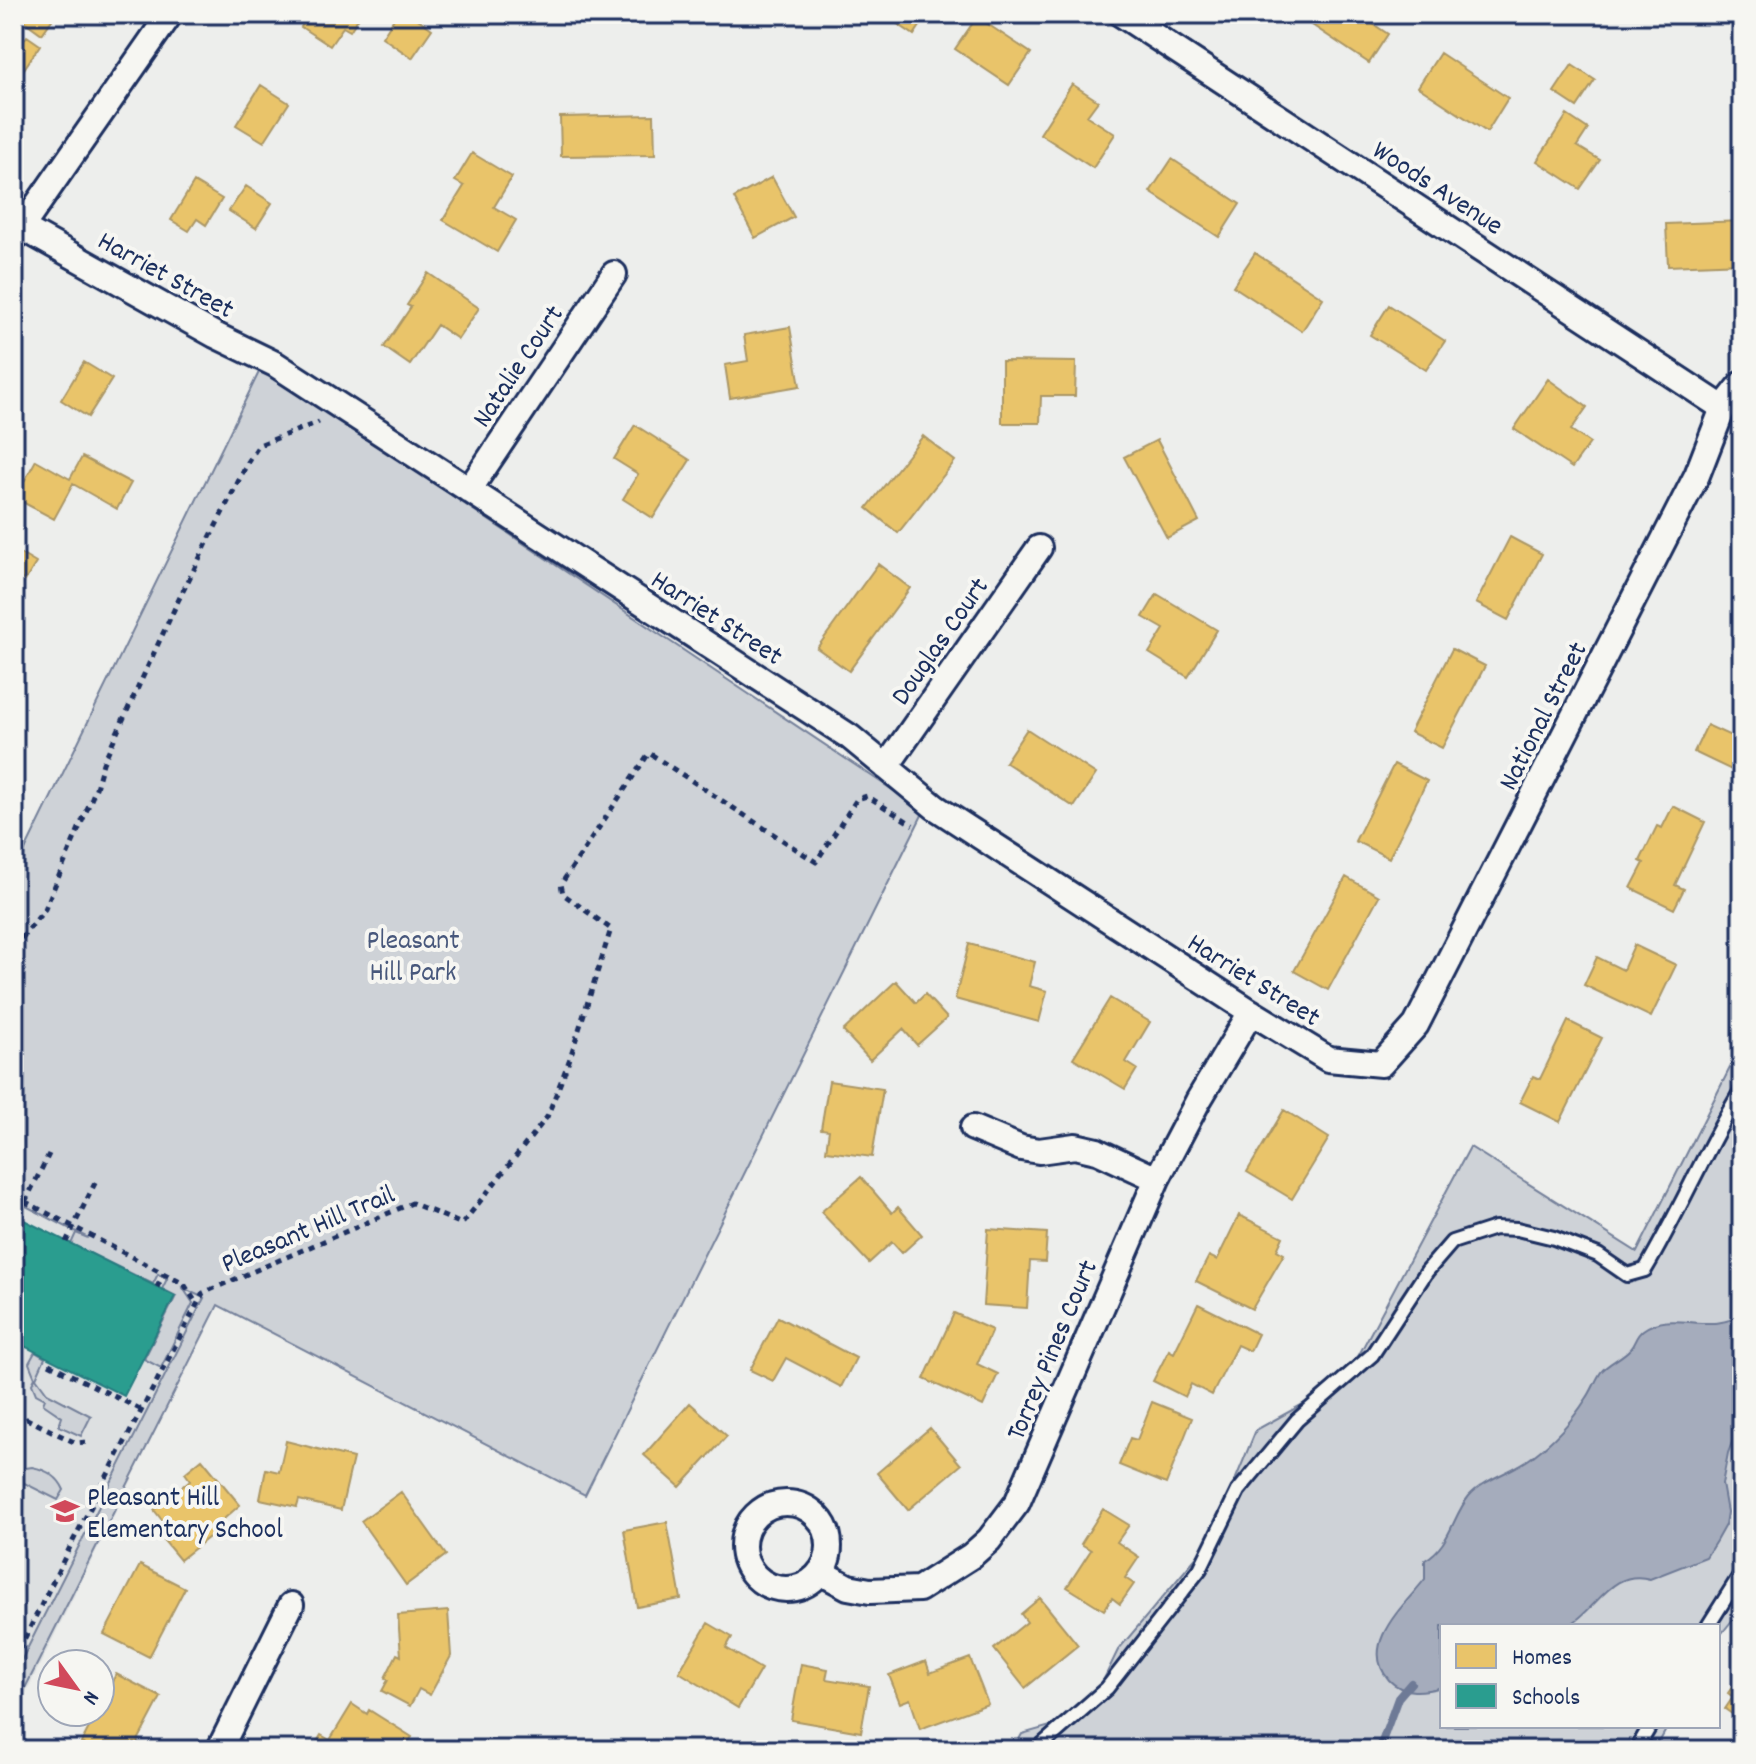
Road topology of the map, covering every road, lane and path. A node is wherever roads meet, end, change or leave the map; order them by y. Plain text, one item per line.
1 (170, 14) edge
2 (1121, 14) edge
3 (16, 229) edge
4 (614, 274) dead end
5 (1742, 384) edge
6 (1723, 408) junction
7 (322, 420) dead end
8 (469, 490) junction
9 (1039, 548) dead end
10 (886, 767) junction
11 (913, 825) dead end
12 (14, 948) edge
13 (1251, 1012) junction
14 (1381, 1064) joint
15 (1742, 1089) edge
16 (973, 1128) dead end
17 (49, 1154) dead end
18 (1157, 1179) junction
19 (96, 1181) dead end
20 (14, 1196) edge
21 (25, 1202) junction
22 (73, 1227) junction
23 (66, 1242) dead end
24 (164, 1274) junction
25 (157, 1287) dead end
26 (198, 1304) junction
27 (18, 1343) dead end
28 (14, 1358) edge
29 (49, 1364) dead end
30 (14, 1381) edge
31 (142, 1410) junction
32 (17, 1422) edge
33 (86, 1442) dead end
34 (820, 1572) dead end
35 (1742, 1572) edge
36 (291, 1605) dead end
37 (1709, 1624) edge
38 (14, 1660) edge
39 (1649, 1728) edge
40 (219, 1750) edge
41 (1036, 1750) edge
42 (1636, 1750) edge

1 - 3 street
2 - 6 street, Woods Avenue
3 - 8 street, Harriet Street
4 - 8 street, Natalie Court
5 - 6 street, National Street
6 - 14 street, National Street
7 - 12 path
8 - 10 street, Harriet Street
9 - 10 street, Douglas Court
10 - 13 street, Harriet Street
11 - 26 path, Pleasant Hill Trail
13 - 14 street, Harriet Street
13 - 18 street, Torrey Pines Court
15 - 41 lane
16 - 18 street
17 - 21 path
18 - 34 street, Torrey Pines Court
19 - 22 path
20 - 21 path
21 - 22 path
22 - 23 path
22 - 24 path
24 - 25 path
24 - 26 path
26 - 31 path, Pleasant Hill Trail
27 - 28 path
29 - 31 path
30 - 32 path
31 - 38 path, Pleasant Hill Trail
32 - 33 path
35 - 37 lane
36 - 40 street
39 - 42 lane

